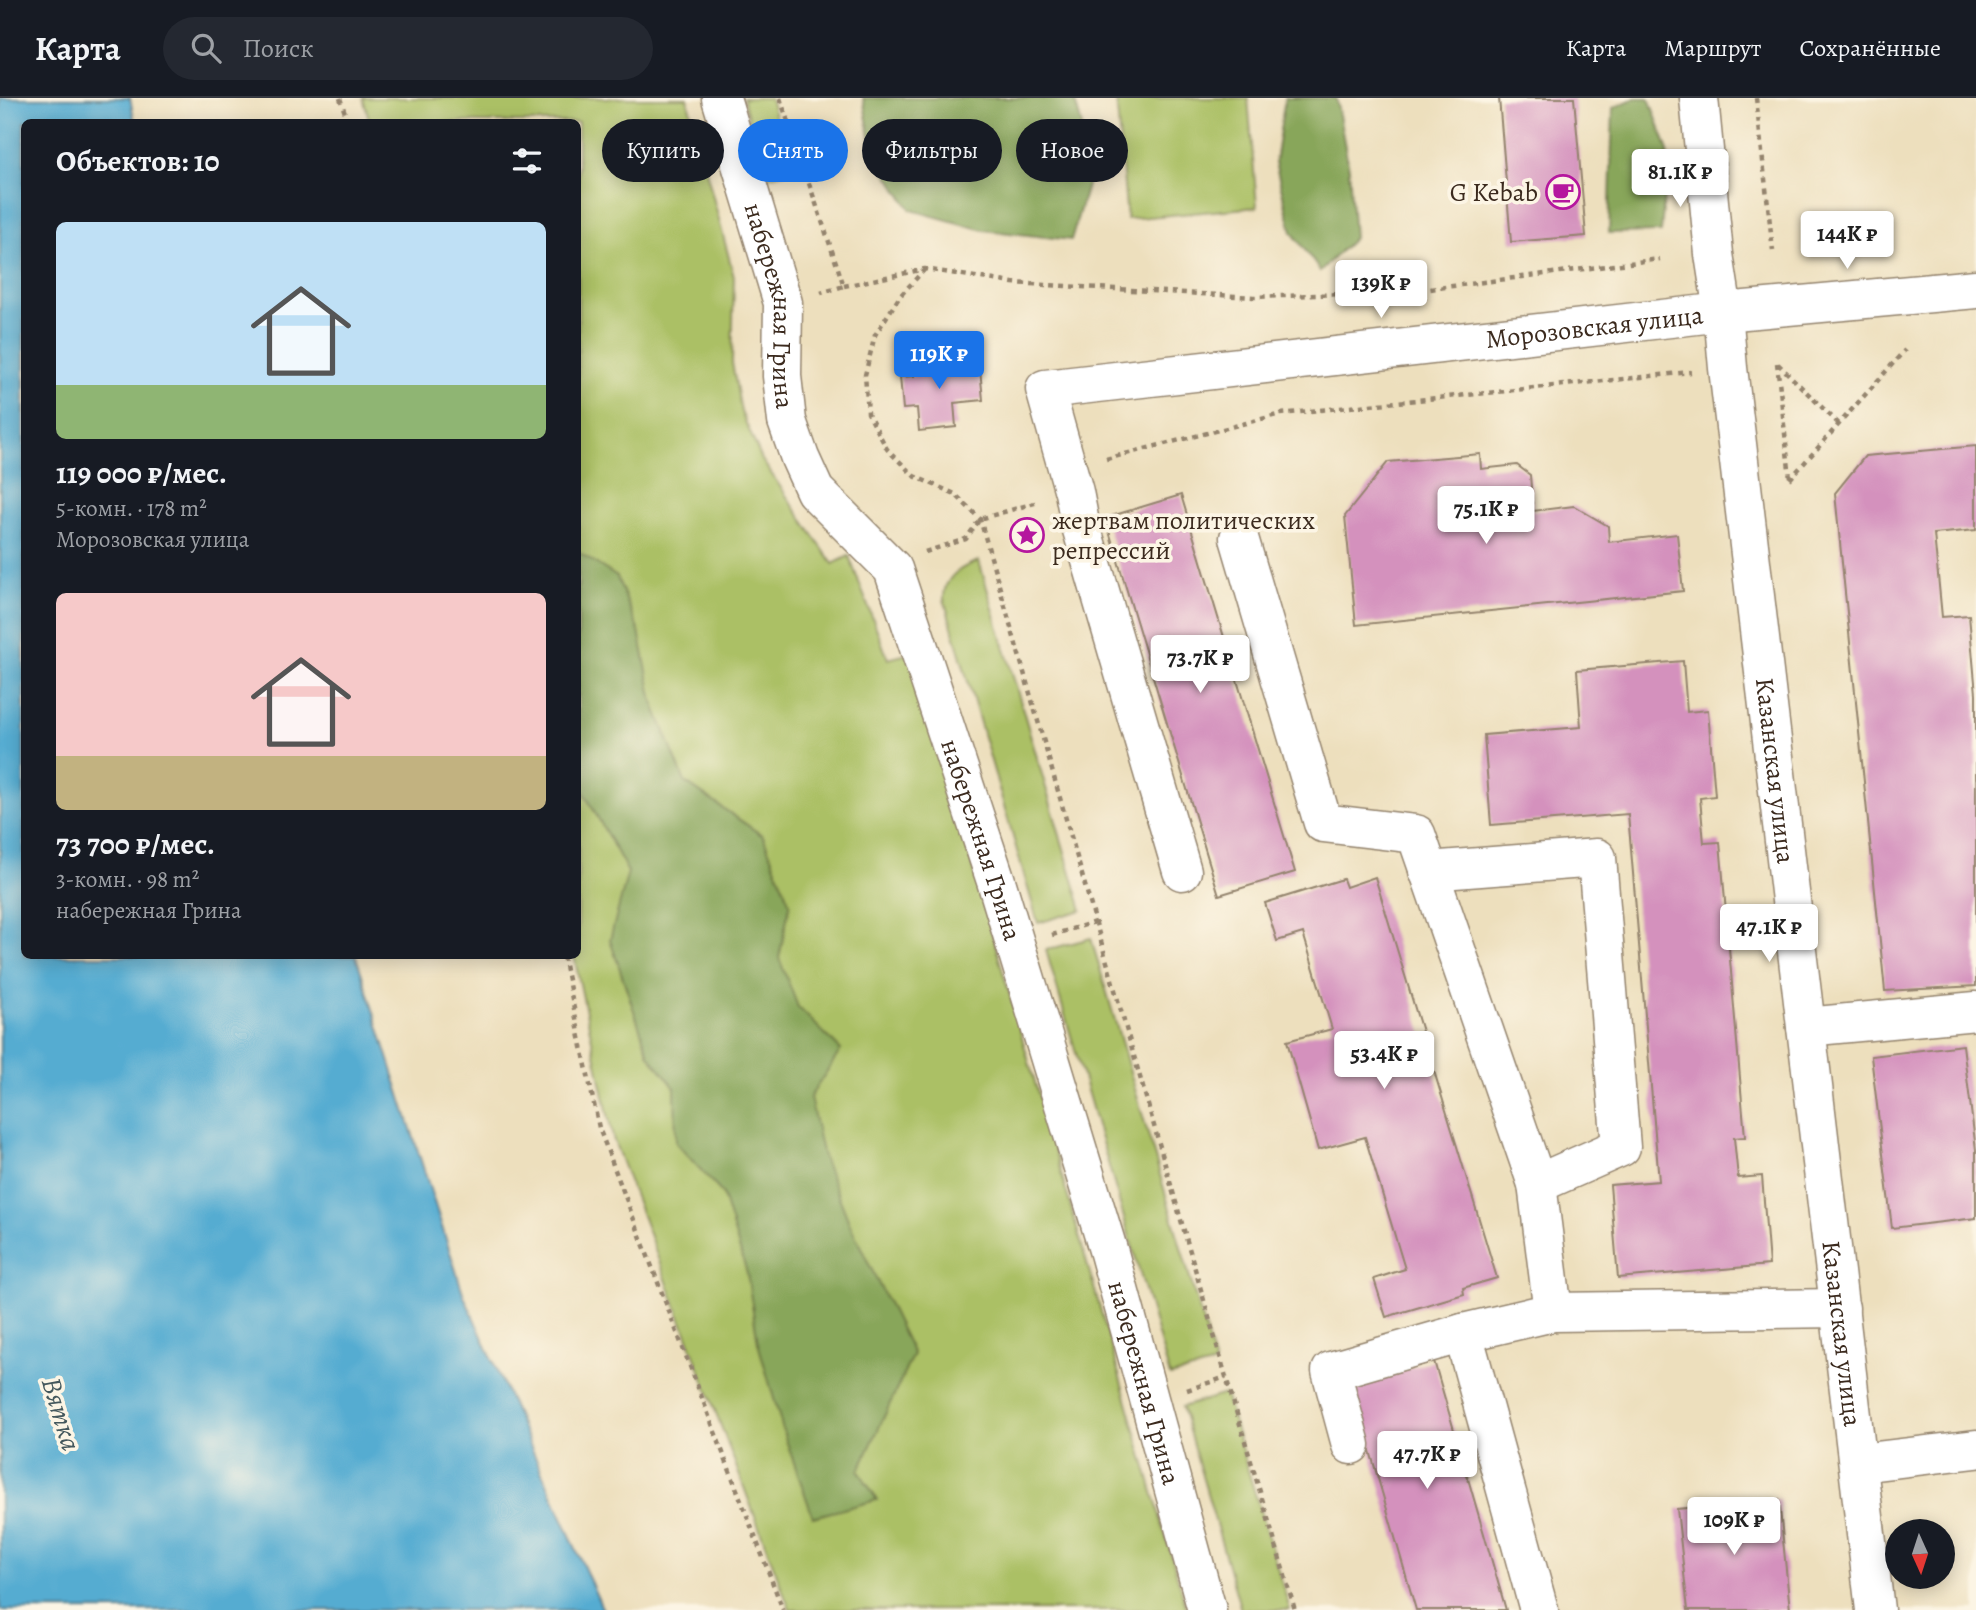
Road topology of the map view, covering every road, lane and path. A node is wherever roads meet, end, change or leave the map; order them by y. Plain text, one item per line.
1 (340, 98) edge
2 (721, 98) edge
3 (780, 98) edge
4 (1699, 98) edge
5 (1756, 98) edge
6 (347, 119) edge
7 (1773, 251) dead end
8 (1660, 259) dead end
9 (925, 269) junction
10 (844, 286) junction
11 (1976, 289) edge
12 (783, 303) junction
13 (1723, 312) junction
14 (1905, 350) dead end
15 (1695, 371) dead end
16 (1840, 425) junction
17 (1074, 492) junction
18 (980, 519) junction
19 (1239, 538) dead end
20 (932, 549) dead end
21 (1182, 871) dead end
22 (1429, 871) junction
23 (1095, 922) junction
24 (1045, 937) dead end
25 (564, 959) edge
26 (1976, 1011) edge
27 (1806, 1027) junction
28 (1537, 1184) junction
29 (1840, 1308) junction
30 (1553, 1312) junction
31 (1464, 1333) junction
32 (1226, 1377) junction
33 (1177, 1393) dead end
34 (1352, 1445) dead end
35 (1976, 1449) edge
36 (1859, 1462) junction
37 (783, 1610) edge
38 (1207, 1610) edge
39 (1295, 1610) edge
40 (1539, 1610) edge
41 (1875, 1610) edge

1 - 6 path
2 - 12 street, набережная Грина
3 - 10 path
4 - 13 street, Казанская улица
5 - 7 path
8 - 9 path
9 - 10 path
9 - 18 path
10 - 12 path
11 - 13 street, Морозовская улица
12 - 38 street, набережная Грина
13 - 17 street, Морозовская улица
13 - 27 street, Казанская улица
14 - 16 path
15 - 17 path
16 - 16 path
17 - 18 path
17 - 21 street
18 - 20 path
18 - 23 path
19 - 22 street
22 - 28 street
22 - 28 street
23 - 24 path
23 - 32 path
25 - 37 path
26 - 27 street
27 - 29 street, Казанская улица
28 - 30 street
29 - 30 street
29 - 36 street, Казанская улица
30 - 31 street
31 - 34 street
31 - 40 street
32 - 33 path
32 - 39 path
35 - 36 street
36 - 41 street, Казанская улица

